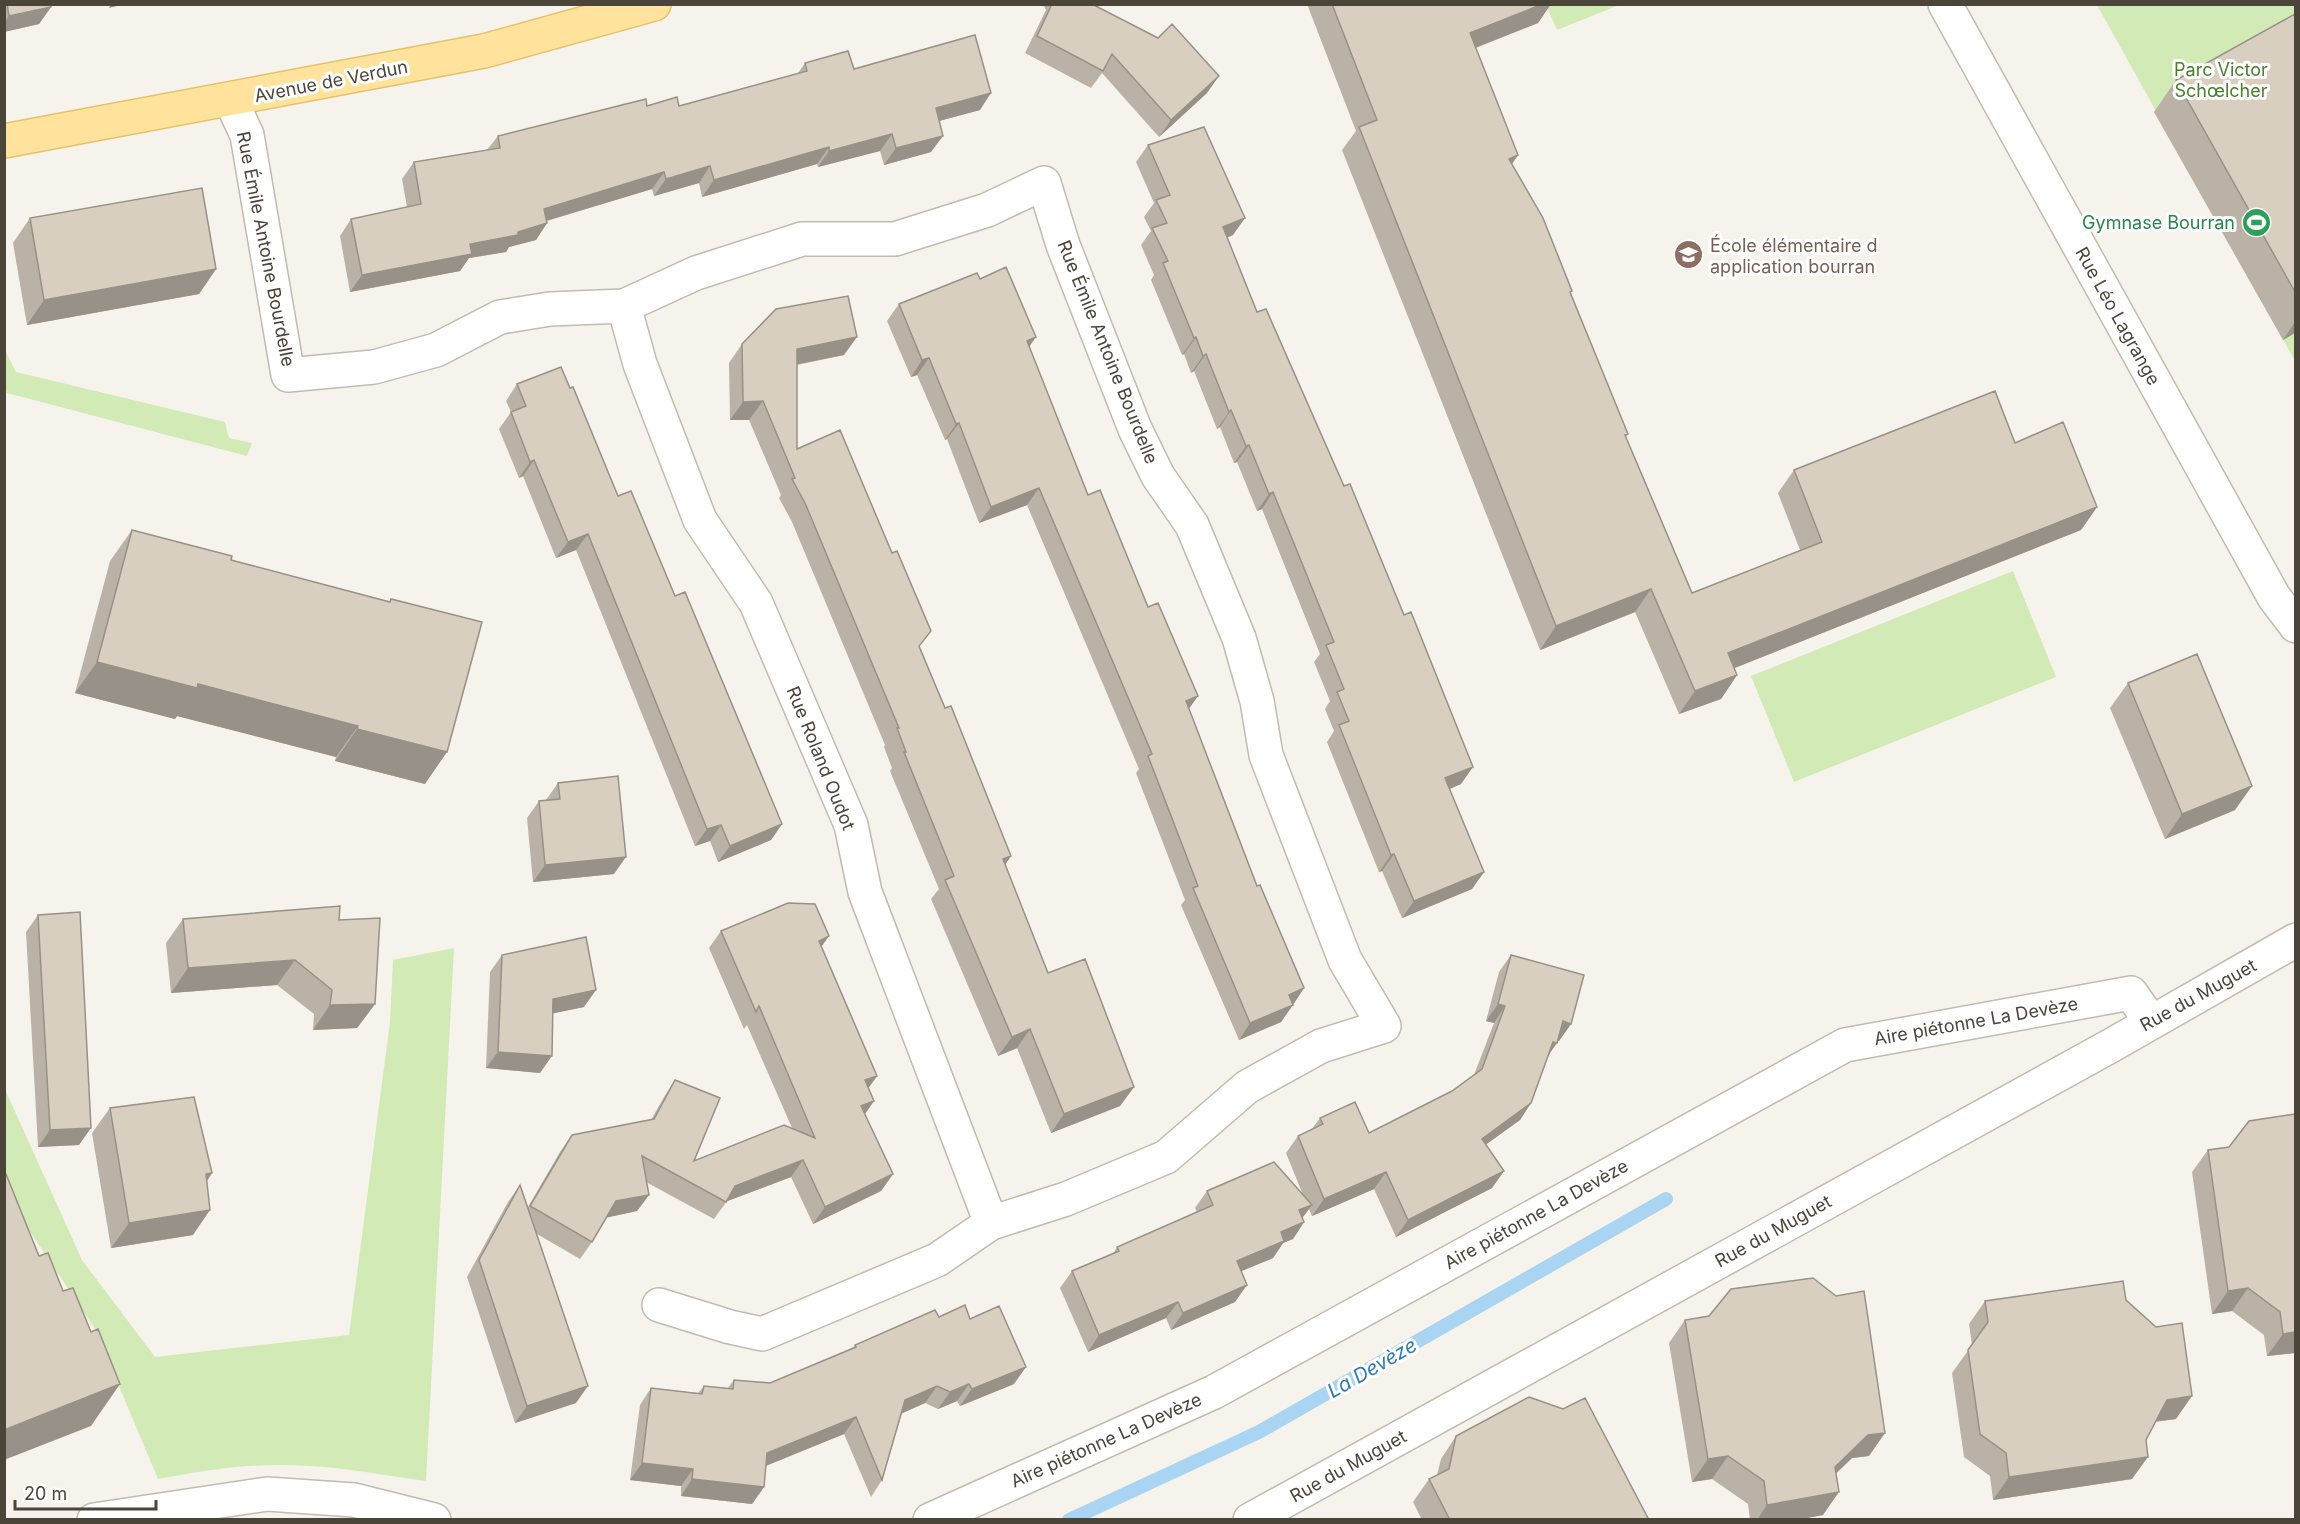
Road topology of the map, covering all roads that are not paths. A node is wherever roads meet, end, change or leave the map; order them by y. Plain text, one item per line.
1 (654, 4) edge
2 (1945, 4) edge
3 (231, 101) junction
4 (4, 141) edge
5 (624, 306) junction
6 (2295, 626) edge
7 (2295, 940) edge
8 (2151, 1022) junction
9 (991, 1223) junction
10 (659, 1305) dead end
11 (94, 1520) edge
12 (434, 1520) edge
13 (930, 1520) edge
14 (1250, 1520) edge

1 - 3 main road, Avenue de Verdun
2 - 6 street, Rue Léo Lagrange
3 - 4 main road, Avenue de Verdun
3 - 5 street, Rue Émile Antoine Bourdelle
5 - 9 street, Rue Roland Oudot
5 - 9 street, Rue Émile Antoine Bourdelle
7 - 8 street, Rue du Muguet
8 - 13 street, Aire piétonne La Devèze
8 - 14 street, Rue du Muguet
9 - 10 street, Rue Émile Antoine Bourdelle
11 - 12 street

